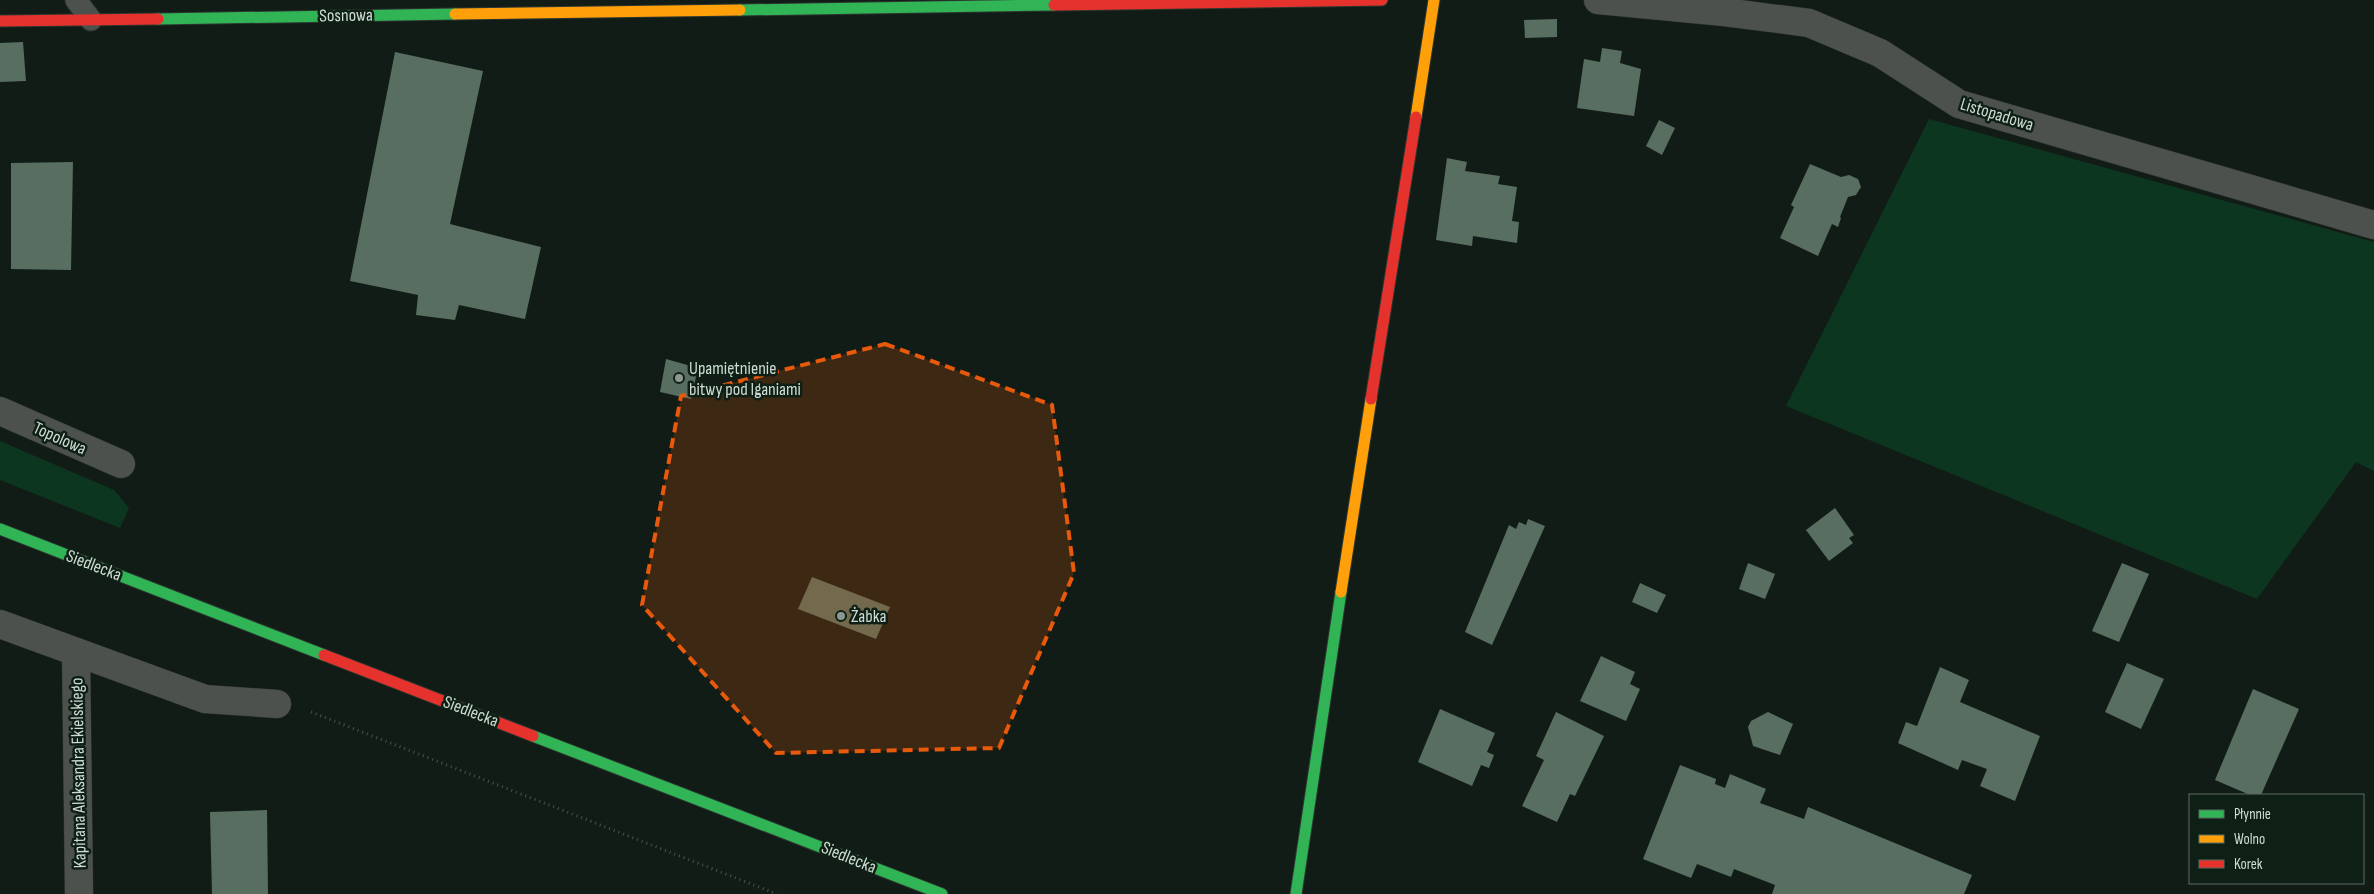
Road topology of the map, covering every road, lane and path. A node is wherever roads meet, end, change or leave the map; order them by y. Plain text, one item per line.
1 (76, 0) edge
2 (1382, 0) edge
3 (1434, 0) edge
4 (1598, 0) edge
5 (91, 20) junction
6 (0, 21) edge
7 (2374, 225) edge
8 (0, 411) edge
9 (121, 464) dead end
10 (0, 529) edge
11 (0, 624) edge
12 (76, 652) junction
13 (276, 704) joint
14 (79, 894) edge
15 (777, 894) edge
16 (942, 894) edge
17 (1296, 894) edge

1 - 5 lane
2 - 5 street, Sosnowa
3 - 17 street
4 - 7 street, Listopadowa
5 - 6 street, Sosnowa
8 - 9 street, Topolowa
10 - 16 street, Siedlecka
11 - 12 street
12 - 13 street
12 - 14 street, Kapitana Aleksandra Ekielskiego
13 - 15 path

